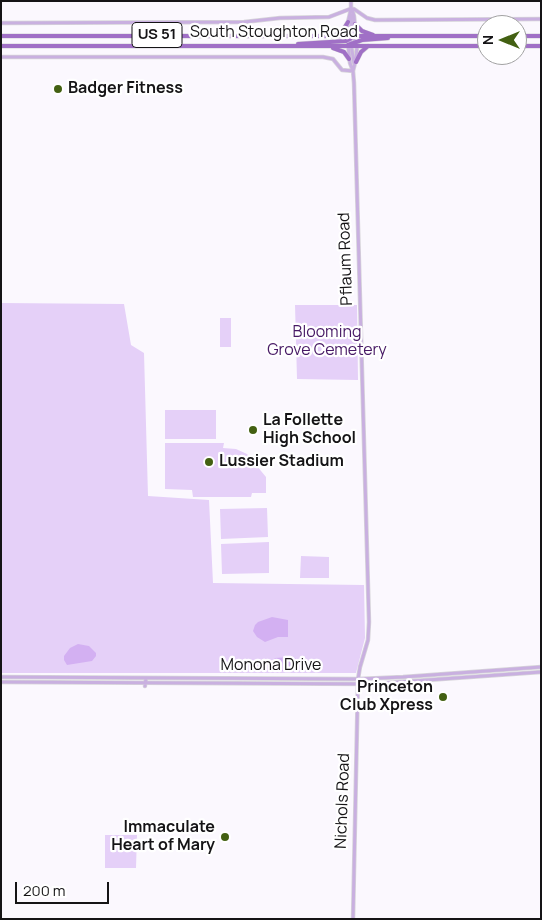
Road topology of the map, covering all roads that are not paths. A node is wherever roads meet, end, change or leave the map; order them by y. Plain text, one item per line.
1 (351, 1) edge
2 (351, 9) junction
3 (541, 19) edge
4 (1, 22) edge
5 (348, 22) junction
6 (355, 24) junction
7 (334, 35) junction
8 (1, 36) edge
9 (375, 36) junction
10 (407, 36) junction
11 (477, 36) edge
12 (527, 36) edge
13 (541, 36) edge
14 (352, 41) junction
15 (289, 45) junction
16 (1, 46) edge
17 (328, 46) junction
18 (368, 46) junction
19 (477, 46) edge
20 (527, 46) edge
21 (541, 46) edge
22 (1, 57) edge
23 (349, 59) junction
24 (356, 62) junction
25 (353, 71) junction
26 (541, 667) edge
27 (541, 672) edge
28 (1, 676) edge
29 (146, 678) junction
30 (358, 679) junction
31 (1, 682) edge
32 (145, 684) junction
33 (358, 684) junction
34 (353, 919) edge

1 - 2 street, Pflaum Road
2 - 3 street
2 - 4 street
2 - 5 street, Pflaum Road
2 - 6 street, Pflaum Road
2 - 14 street
5 - 7 main road
5 - 14 street, Pflaum Road
6 - 9 main road
6 - 14 street, Pflaum Road
7 - 8 main road, South Stoughton Road / US 51
7 - 14 main road, South Stoughton Road / US 51
9 - 10 main road, South Stoughton Road / US 51
9 - 14 main road, South Stoughton Road / US 51
10 - 11 main road, South Stoughton Road / US 51
10 - 14 main road
12 - 13 main road
14 - 15 main road
14 - 17 main road, South Stoughton Road / US 51
14 - 18 main road, South Stoughton Road / US 51
14 - 23 street, Pflaum Road
14 - 24 street, Pflaum Road
14 - 25 street
15 - 16 main road, South Stoughton Road / US 51
15 - 17 main road, South Stoughton Road / US 51
17 - 23 main road
18 - 19 main road, South Stoughton Road / US 51
18 - 24 main road
20 - 21 main road
22 - 25 street
23 - 25 street, Pflaum Road
24 - 25 street, Pflaum Road
25 - 30 street, Pflaum Road
26 - 30 street, Monona Drive
27 - 33 street, Monona Drive
28 - 29 street, Monona Drive
29 - 30 street, Monona Drive
29 - 32 street
30 - 33 street, Pflaum Road
31 - 32 street, Monona Drive
32 - 33 street, Monona Drive
33 - 34 street, Nichols Road

